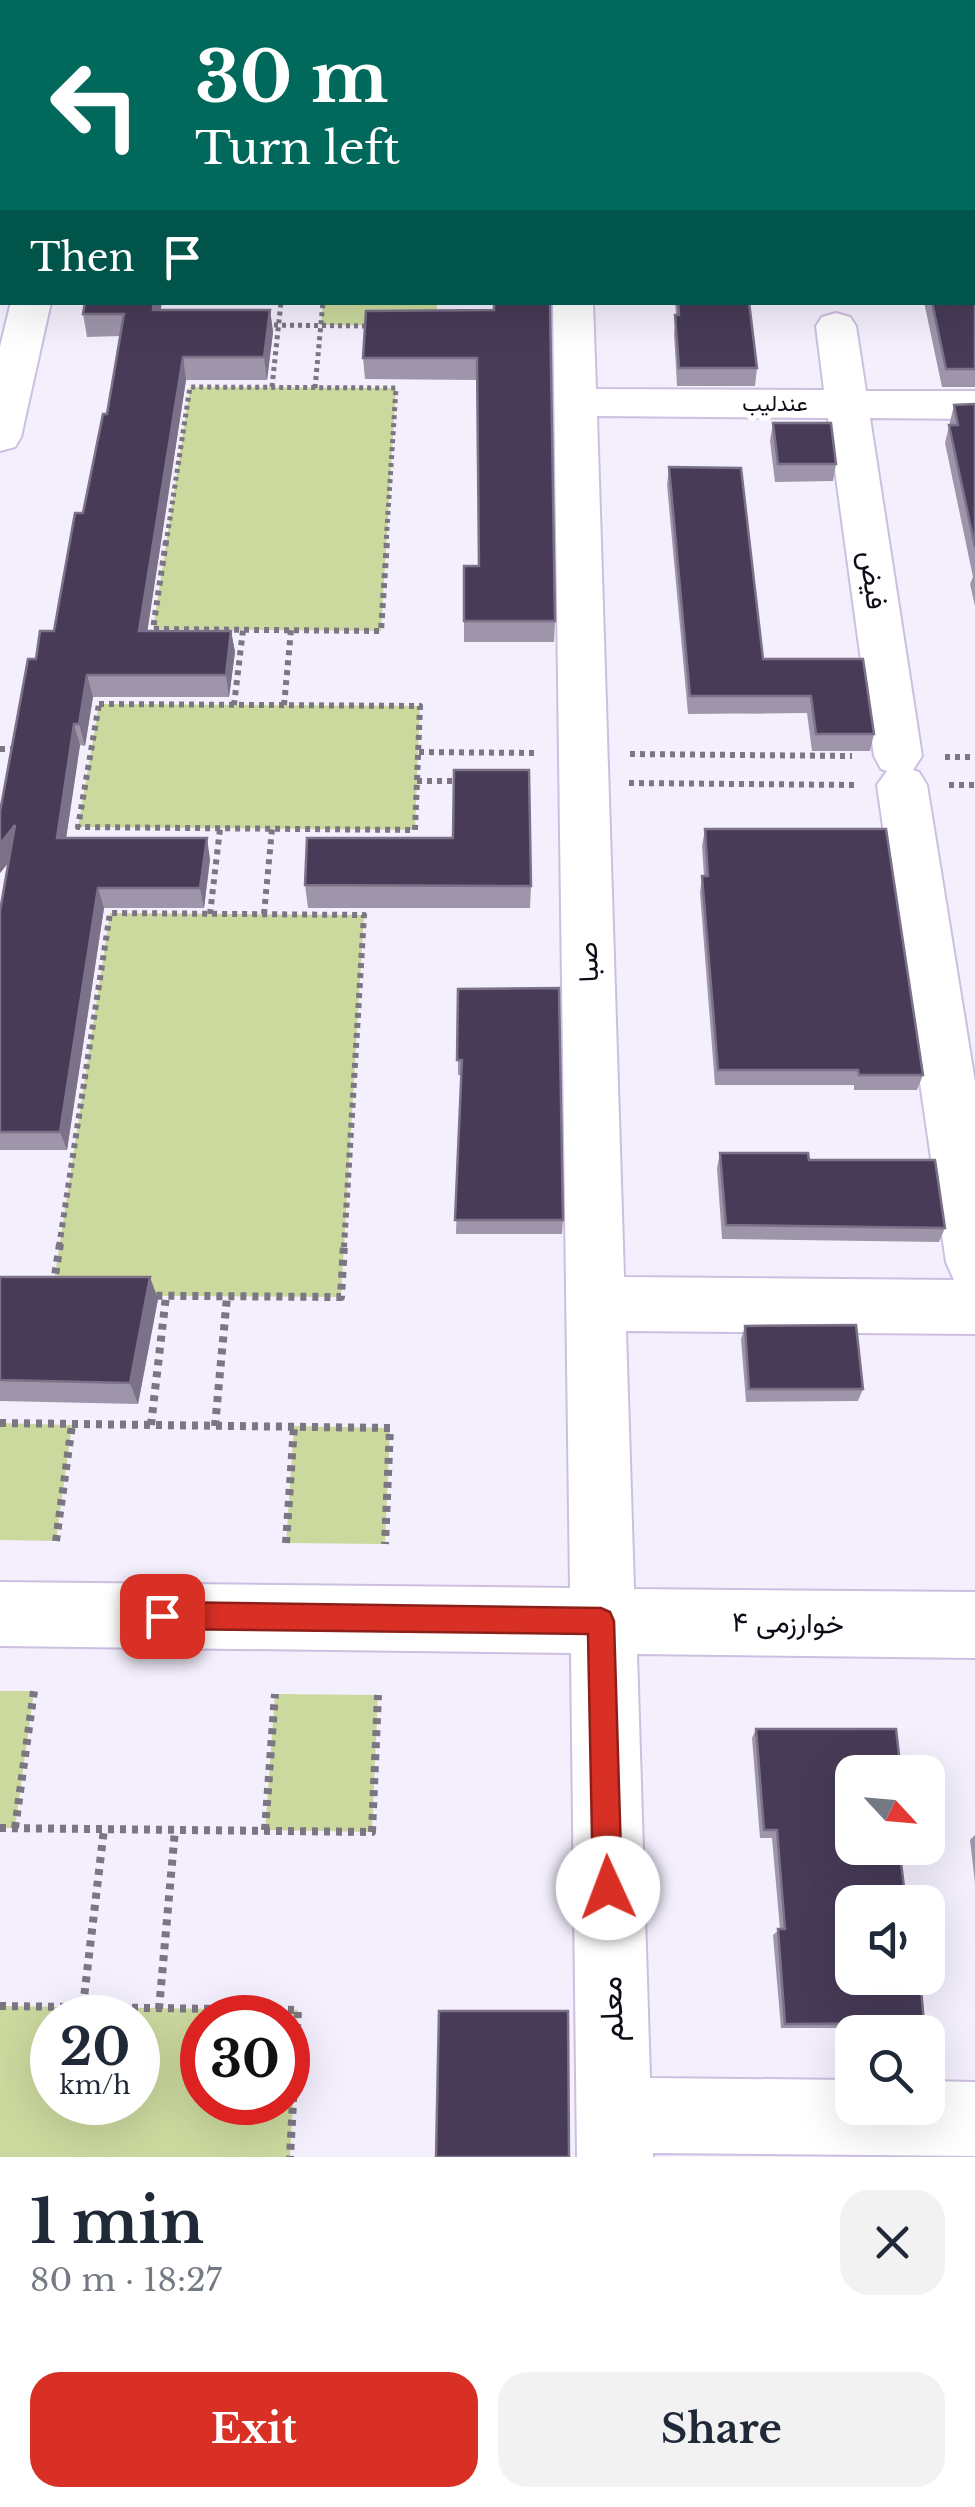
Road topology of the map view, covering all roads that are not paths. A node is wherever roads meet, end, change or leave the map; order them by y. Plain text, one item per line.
1 (31, 305) edge
2 (573, 305) edge
3 (836, 326) dead end
4 (575, 402) junction
5 (847, 404) junction
6 (975, 405) edge
7 (3, 410) edge
8 (975, 1262) edge
9 (598, 1304) junction
10 (975, 1308) edge
11 (0, 1614) edge
12 (601, 1621) junction
13 (975, 1625) edge
14 (975, 2119) edge
15 (615, 2136) edge

1 - 7 street
2 - 4 street, صبا
3 - 5 street, فیض
4 - 5 street, عندلیب
4 - 9 street, صبا
5 - 6 street, عندلیب
5 - 8 street, فیض
9 - 10 street
9 - 12 street, صبا
11 - 12 street, خوارزمی ۴
12 - 13 street, خوارزمی ۴
12 - 15 street, معلم
14 - 15 street

